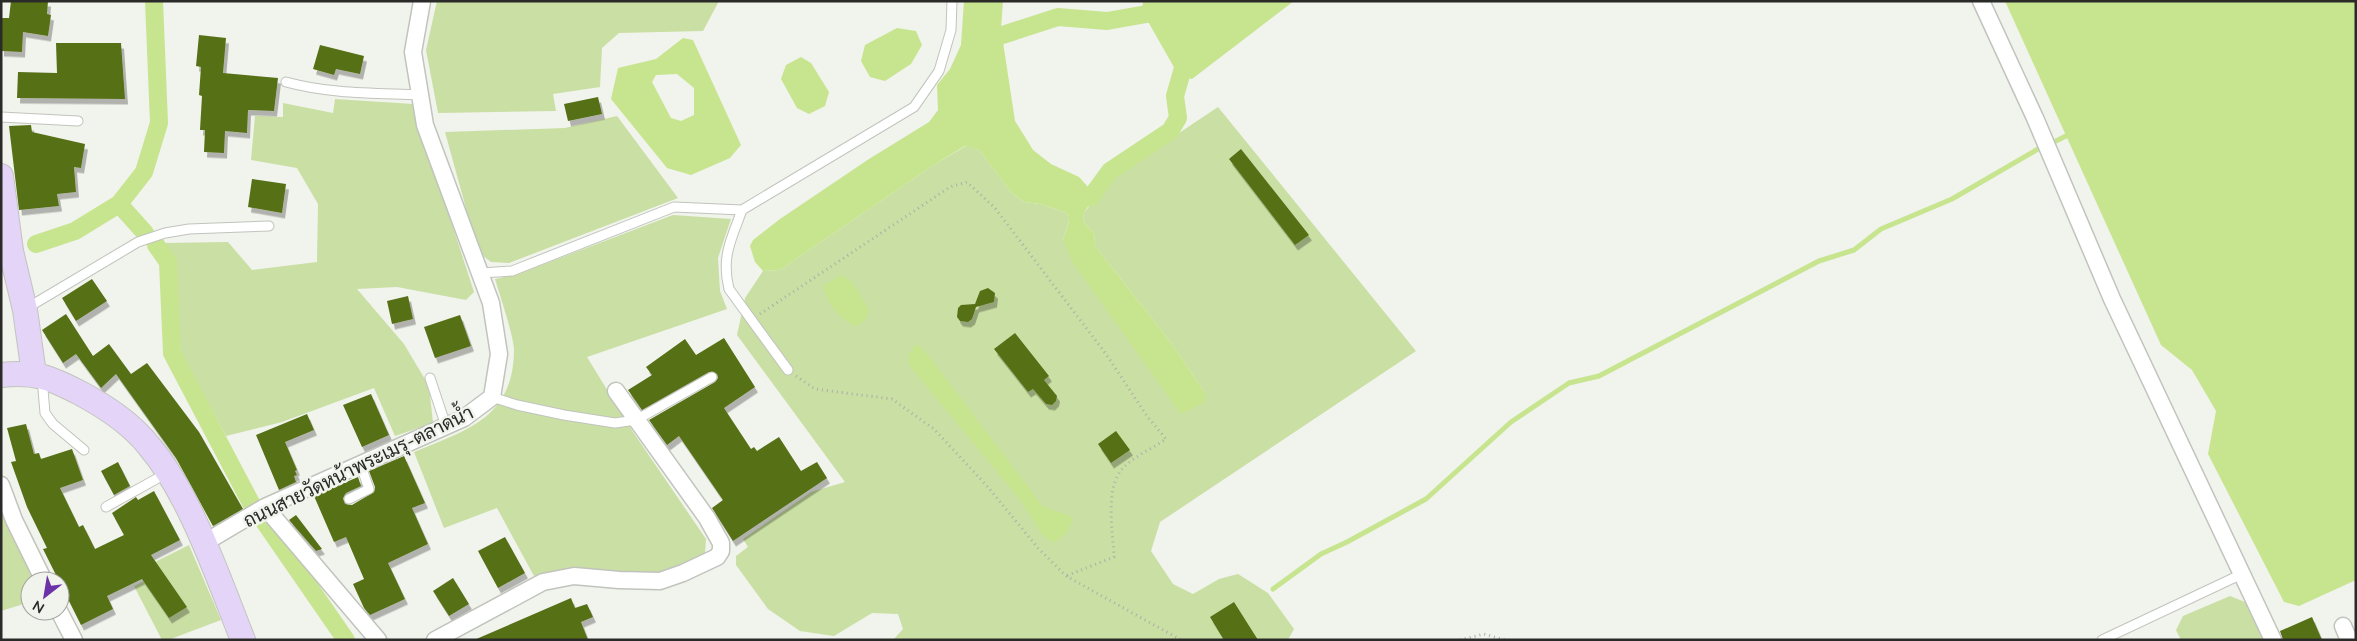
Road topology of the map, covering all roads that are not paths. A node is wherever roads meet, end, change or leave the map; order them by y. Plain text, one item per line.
1 (422, 1) edge
2 (952, 1) edge
3 (1981, 1) edge
4 (286, 82) dead end
5 (419, 95) junction
6 (1, 117) edge
7 (78, 121) dead end
8 (1, 176) edge
9 (4, 206) edge
10 (742, 210) junction
11 (269, 226) dead end
12 (481, 273) junction
13 (25, 310) junction
14 (788, 370) road end
15 (38, 374) junction
16 (1, 375) edge
17 (712, 377) dead end
18 (430, 378) dead end
19 (616, 391) dead end
20 (492, 397) junction
21 (636, 420) junction
22 (446, 426) junction
23 (84, 450) dead end
24 (360, 463) junction
25 (168, 473) junction
26 (1, 485) edge
27 (349, 499) dead end
28 (106, 507) dead end
29 (266, 507) junction
30 (204, 543) junction
31 (39, 571) edge
32 (2242, 574) junction
33 (64, 621) edge
34 (74, 640) edge
35 (243, 640) edge
36 (378, 640) edge
37 (436, 640) edge
38 (2102, 640) edge
39 (2273, 640) edge

1 - 5 street, ถนนสายวัดหน้าพระเมรุ-ตลาดน้ำ
2 - 10 lane
3 - 32 street
4 - 5 lane
5 - 12 street, ถนนสายวัดหน้าพระเมรุ-ตลาดน้ำ
6 - 7 lane
8 - 9 street
9 - 13 street
10 - 12 lane
10 - 14 lane
11 - 13 lane
12 - 20 street, ถนนสายวัดหน้าพระเมรุ-ตลาดน้ำ
13 - 15 street
15 - 16 street
15 - 23 lane
15 - 25 street
17 - 21 lane
18 - 22 lane
19 - 21 street
20 - 21 lane
20 - 22 street, ถนนสายวัดหน้าพระเมรุ-ตลาดน้ำ
21 - 37 street
22 - 24 street, ถนนสายวัดหน้าพระเมรุ-ตลาดน้ำ
24 - 27 lane
24 - 29 street, ถนนสายวัดหน้าพระเมรุ-ตลาดน้ำ
25 - 28 lane
25 - 30 street
26 - 31 street
29 - 30 street, ถนนสายวัดหน้าพระเมรุ-ตลาดน้ำ
29 - 36 street
30 - 35 street
32 - 38 lane
32 - 39 street
33 - 34 street

